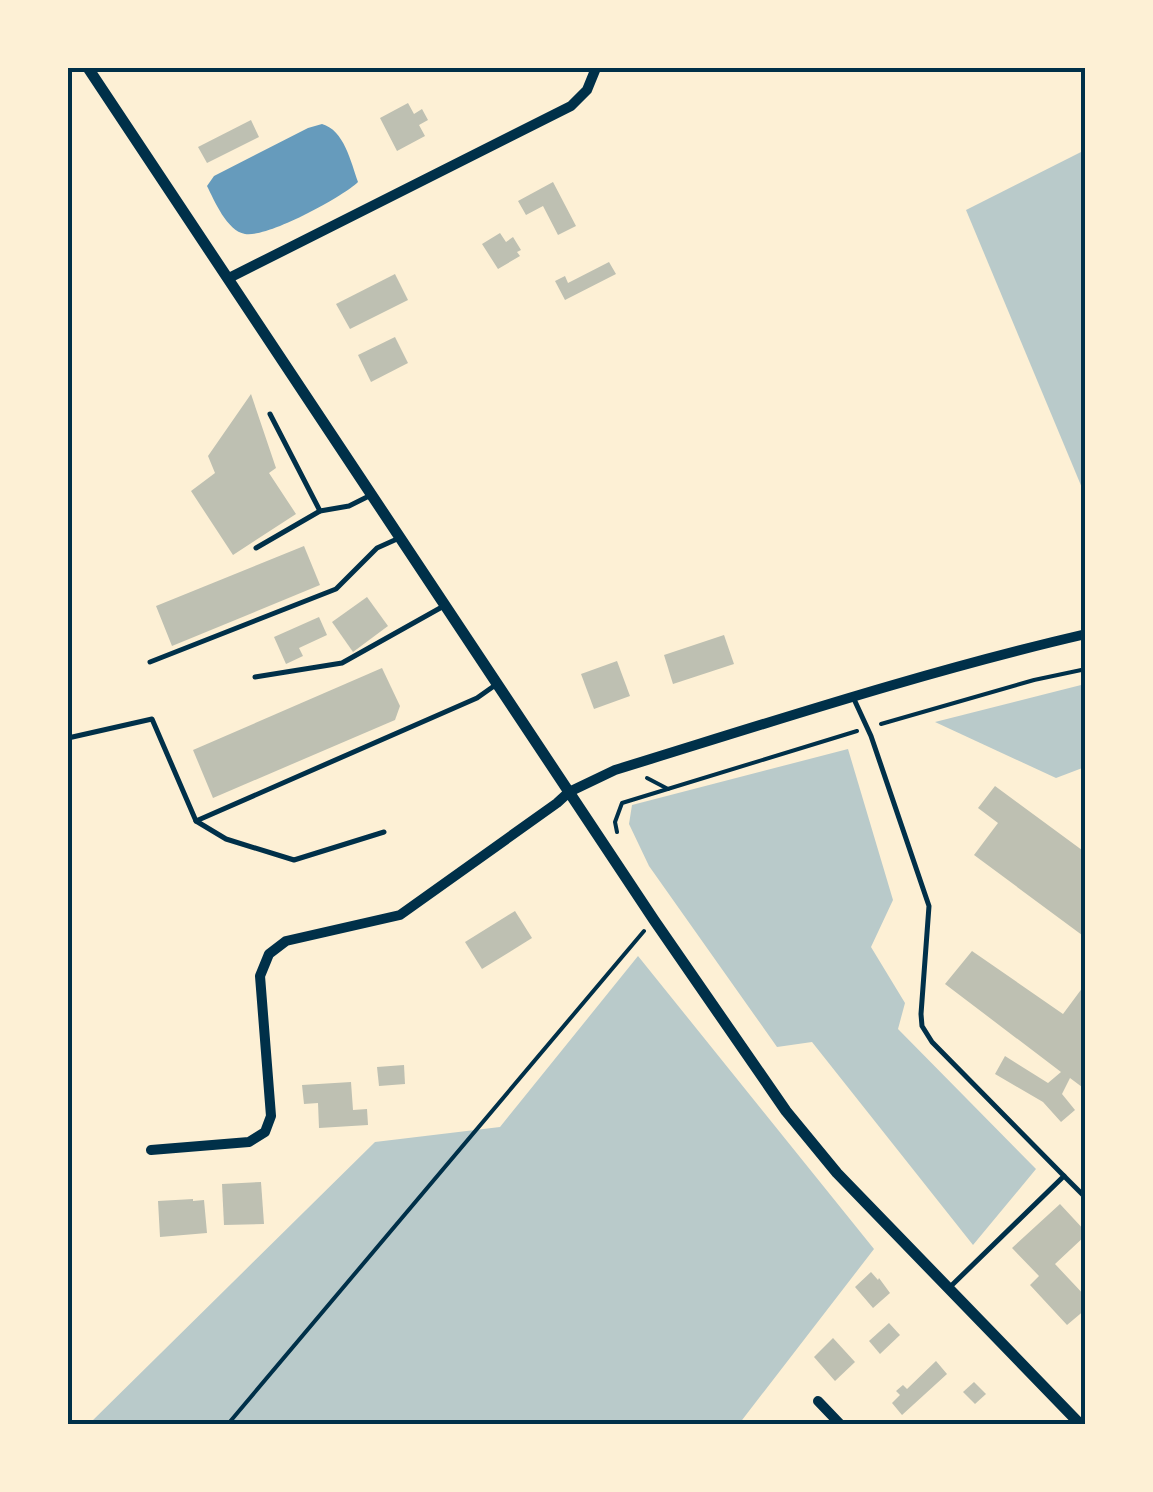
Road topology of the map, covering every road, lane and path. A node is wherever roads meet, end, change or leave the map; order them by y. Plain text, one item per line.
1 (88, 68) edge
2 (596, 68) edge
3 (228, 278) junction
4 (270, 414) dead end
5 (372, 495) junction
6 (320, 511) junction
7 (400, 538) junction
8 (256, 548) dead end
9 (445, 606) junction
10 (1086, 634) edge
11 (150, 662) dead end
12 (1086, 669) edge
13 (256, 677) dead end
14 (497, 684) junction
15 (854, 697) junction
16 (884, 722) dead end
17 (848, 734) dead end
18 (68, 738) edge
19 (630, 766) junction
20 (668, 789) junction
21 (569, 792) junction
22 (196, 821) junction
23 (384, 832) dead end
24 (611, 855) junction
25 (654, 920) junction
26 (151, 1150) dead end
27 (1064, 1176) junction
28 (1086, 1198) edge
29 (949, 1288) junction
30 (818, 1401) dead end
31 (228, 1424) edge
32 (840, 1424) edge
33 (1080, 1424) edge

1 - 3 street
2 - 3 street
3 - 5 street
4 - 6 lane
5 - 6 lane
5 - 7 street
6 - 8 lane
7 - 9 street
7 - 11 lane
9 - 13 lane
9 - 14 street
10 - 15 street
12 - 16 path
14 - 21 street
14 - 22 lane
15 - 19 street
15 - 27 lane
17 - 20 path
18 - 22 lane
19 - 20 path
19 - 21 street
20 - 24 path
21 - 24 street
21 - 26 street
22 - 23 lane
24 - 25 street
25 - 29 street
25 - 31 path
27 - 28 lane
27 - 29 lane
29 - 33 street
30 - 32 street

